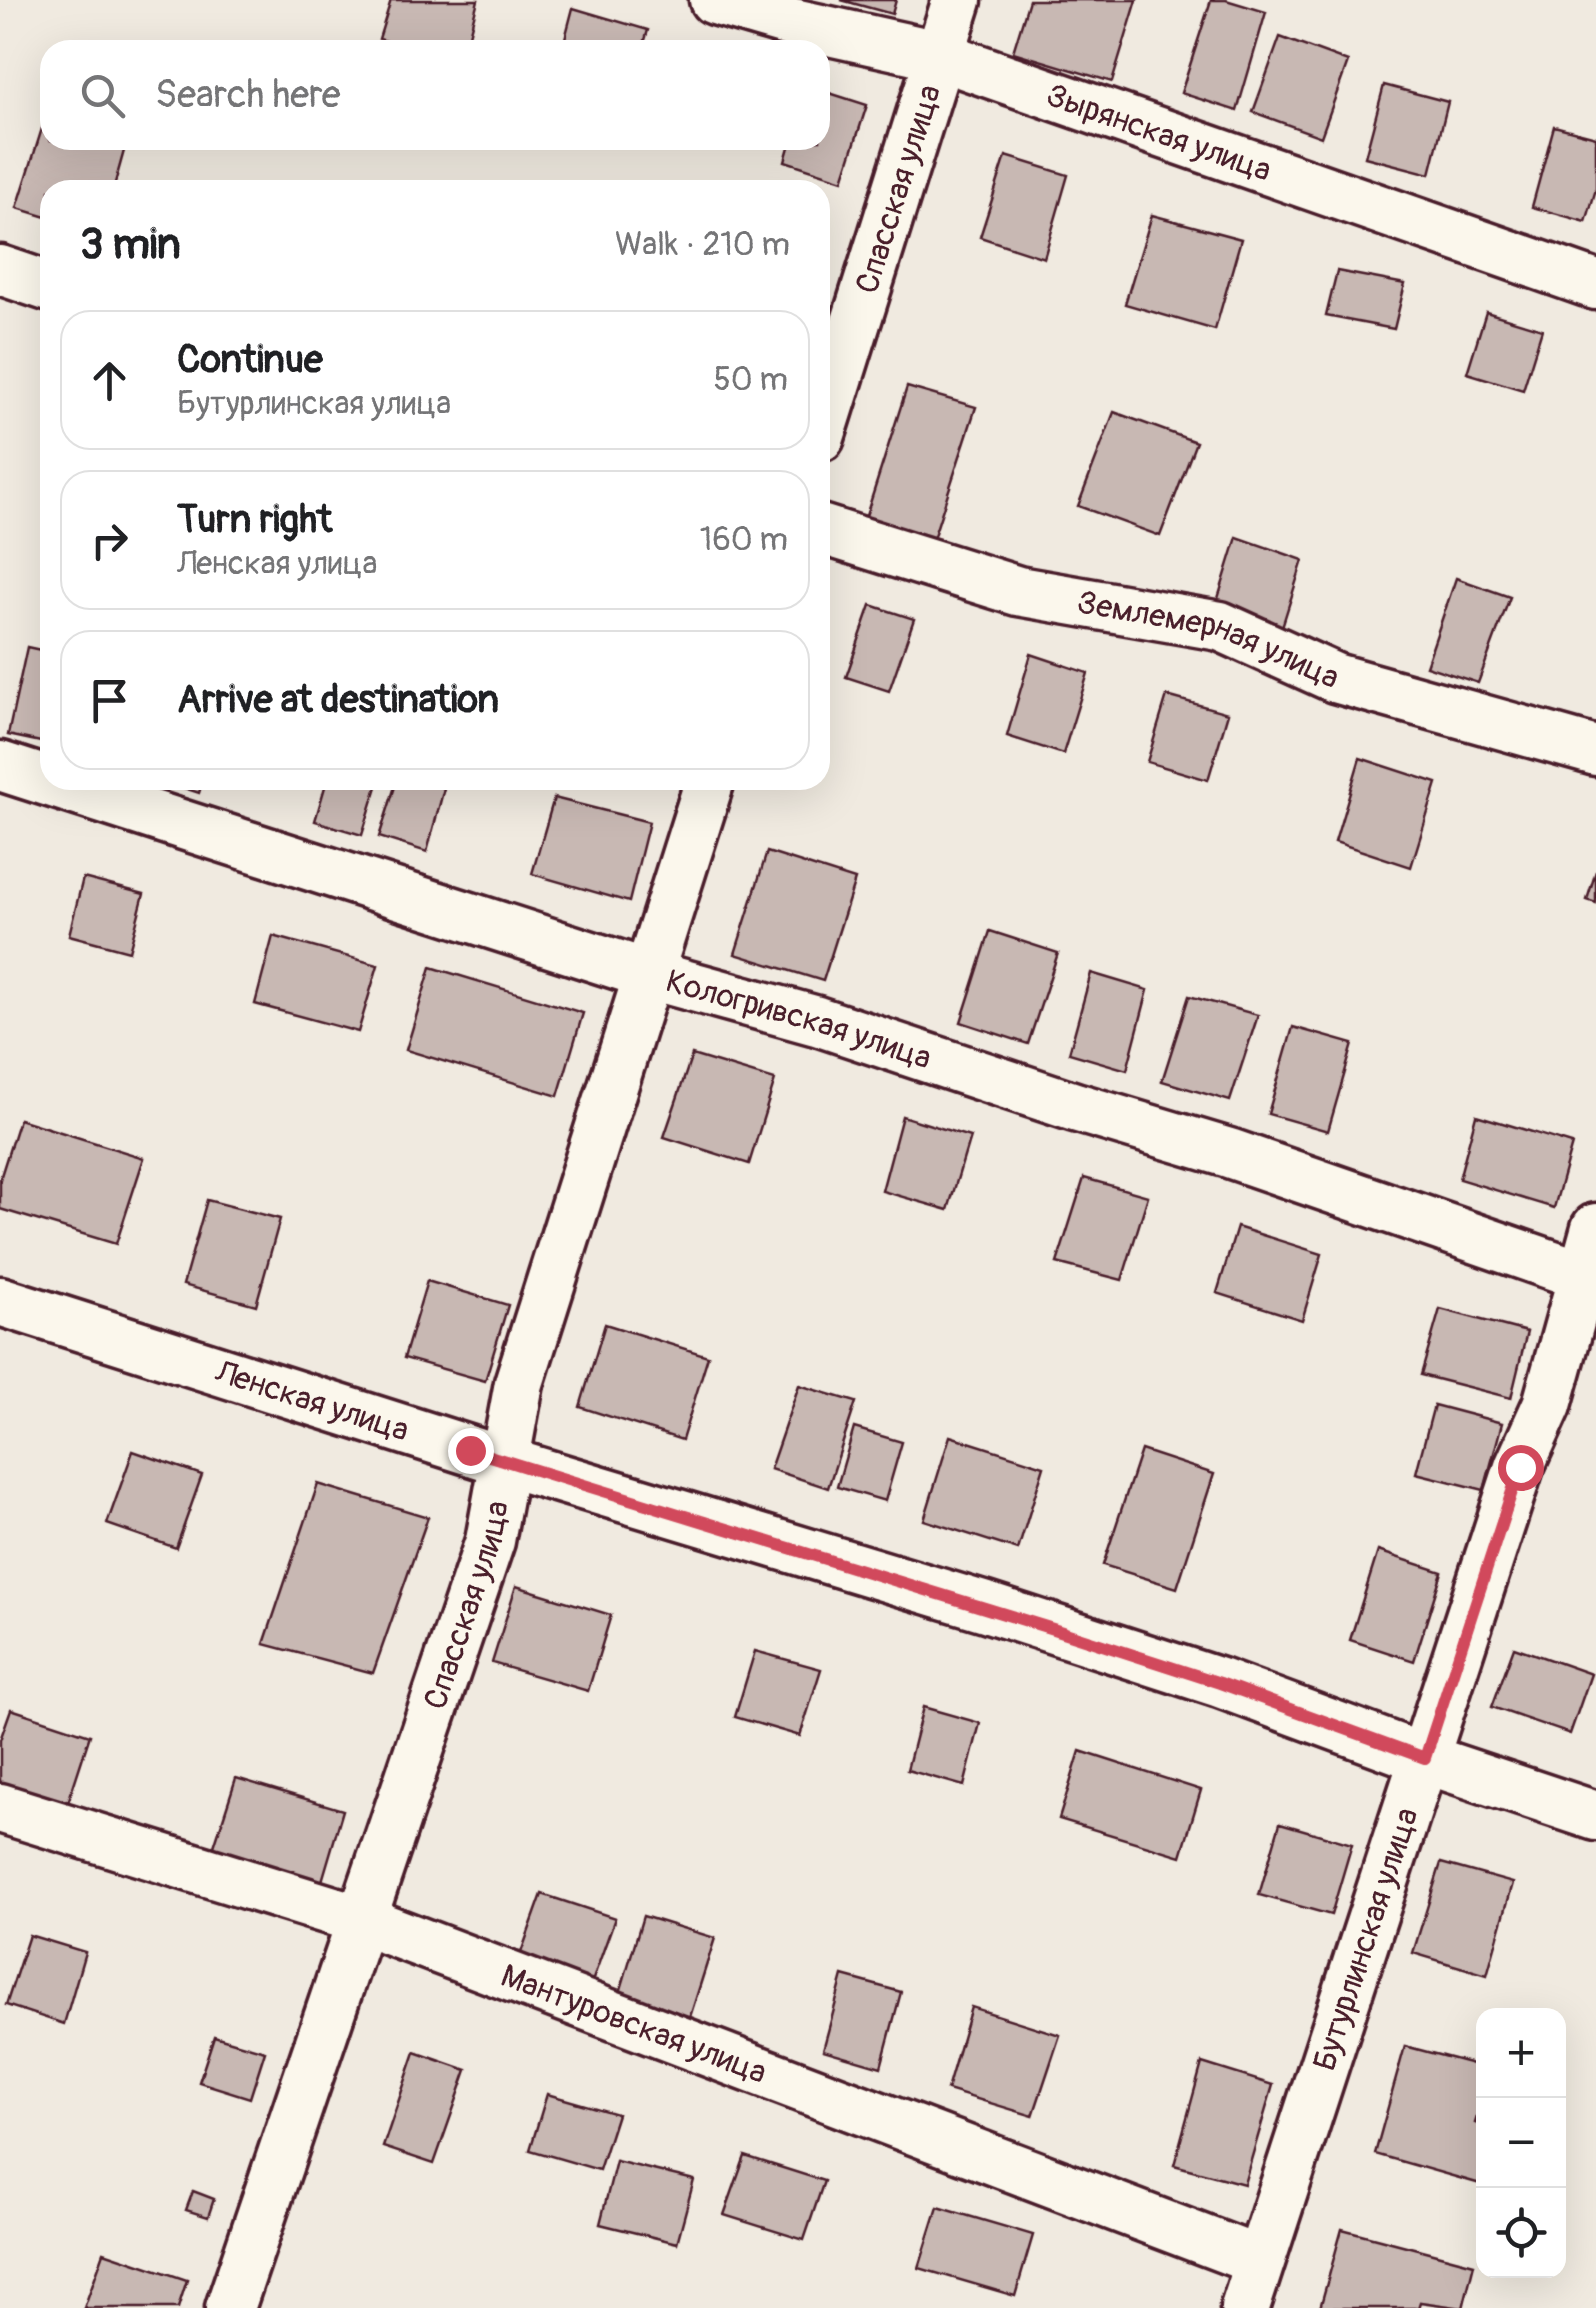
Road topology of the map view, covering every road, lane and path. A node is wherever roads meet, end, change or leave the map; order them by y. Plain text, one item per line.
1 (714, 0) edge
2 (957, 0) edge
3 (938, 55) junction
4 (0, 270) edge
5 (40, 284) edge
6 (1596, 285) edge
7 (830, 406) edge
8 (830, 532) edge
9 (1596, 752) edge
10 (0, 766) edge
11 (40, 779) edge
12 (75, 790) edge
13 (707, 790) edge
14 (647, 974) junction
15 (1596, 1228) edge
16 (1588, 1278) edge
17 (0, 1301) edge
18 (506, 1462) junction
19 (1425, 1758) junction
20 (0, 1808) edge
21 (1596, 1816) edge
22 (359, 1920) junction
23 (1259, 2261) junction
24 (230, 2308) edge
25 (1244, 2308) edge

1 - 3 street, Зырянская улица
2 - 3 street, Спасская улица
3 - 6 street, Зырянская улица
3 - 7 street, Спасская улица
4 - 5 street
8 - 9 street, Землемерная улица
10 - 11 street, Кологривская улица
12 - 14 street, Кологривская улица
13 - 14 street, Спасская улица
14 - 16 street, Кологривская улица
14 - 18 street, Спасская улица
15 - 16 street, Бутурлинская улица
16 - 19 street, Бутурлинская улица
17 - 18 street, Ленская улица
18 - 19 street, Ленская улица
18 - 22 street, Спасская улица
19 - 21 street, Ленская улица
19 - 23 street, Бутурлинская улица
20 - 22 street, Мантуровская улица
22 - 23 street, Мантуровская улица
22 - 24 street, Спасская улица
23 - 25 street, Бутурлинская улица

